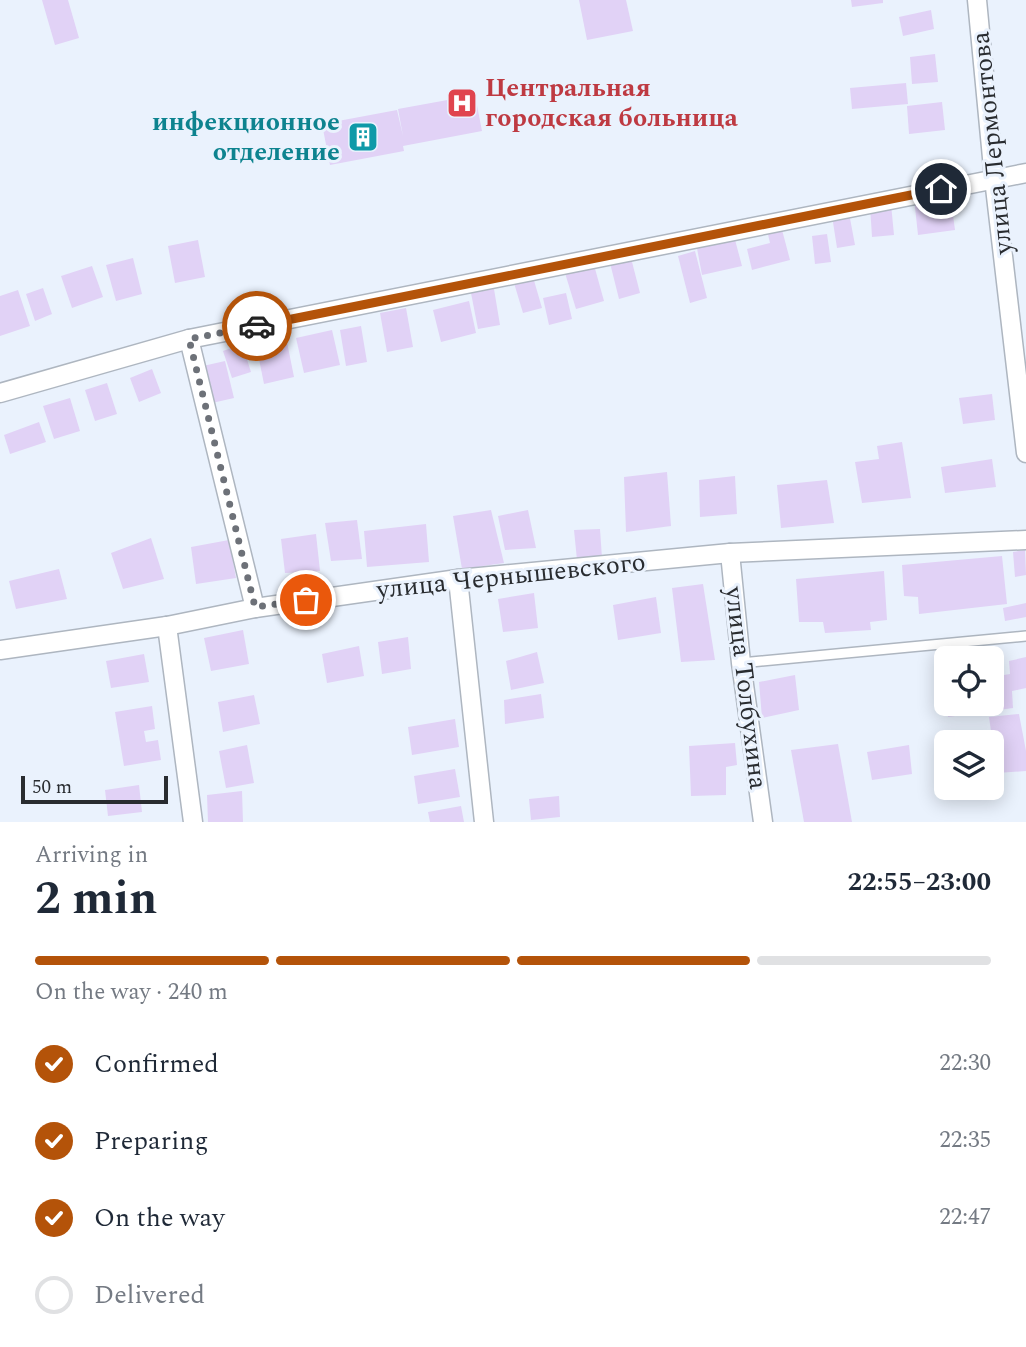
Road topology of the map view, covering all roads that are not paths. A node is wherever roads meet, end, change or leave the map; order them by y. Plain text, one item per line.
1 (977, 0) edge
2 (1026, 173) edge
3 (994, 179) junction
4 (189, 339) junction
5 (0, 393) edge
6 (1026, 453) edge
7 (1026, 540) edge
8 (730, 553) junction
9 (458, 579) junction
10 (255, 607) junction
11 (167, 626) junction
12 (1026, 636) edge
13 (0, 650) edge
14 (741, 663) junction
15 (193, 822) edge
16 (484, 822) edge
17 (763, 822) edge

1 - 3 street, улица Лермонтова
2 - 3 street
3 - 4 street
3 - 6 street, улица Лермонтова
4 - 5 street
4 - 10 street
7 - 8 street, улица Чернышевского
8 - 9 street, улица Чернышевского
8 - 14 street, улица Толбухина
9 - 10 street, улица Чернышевского
9 - 16 street
10 - 11 street, улица Чернышевского
11 - 13 street, улица Чернышевского
11 - 15 street
12 - 14 lane
14 - 17 street, улица Толбухина

